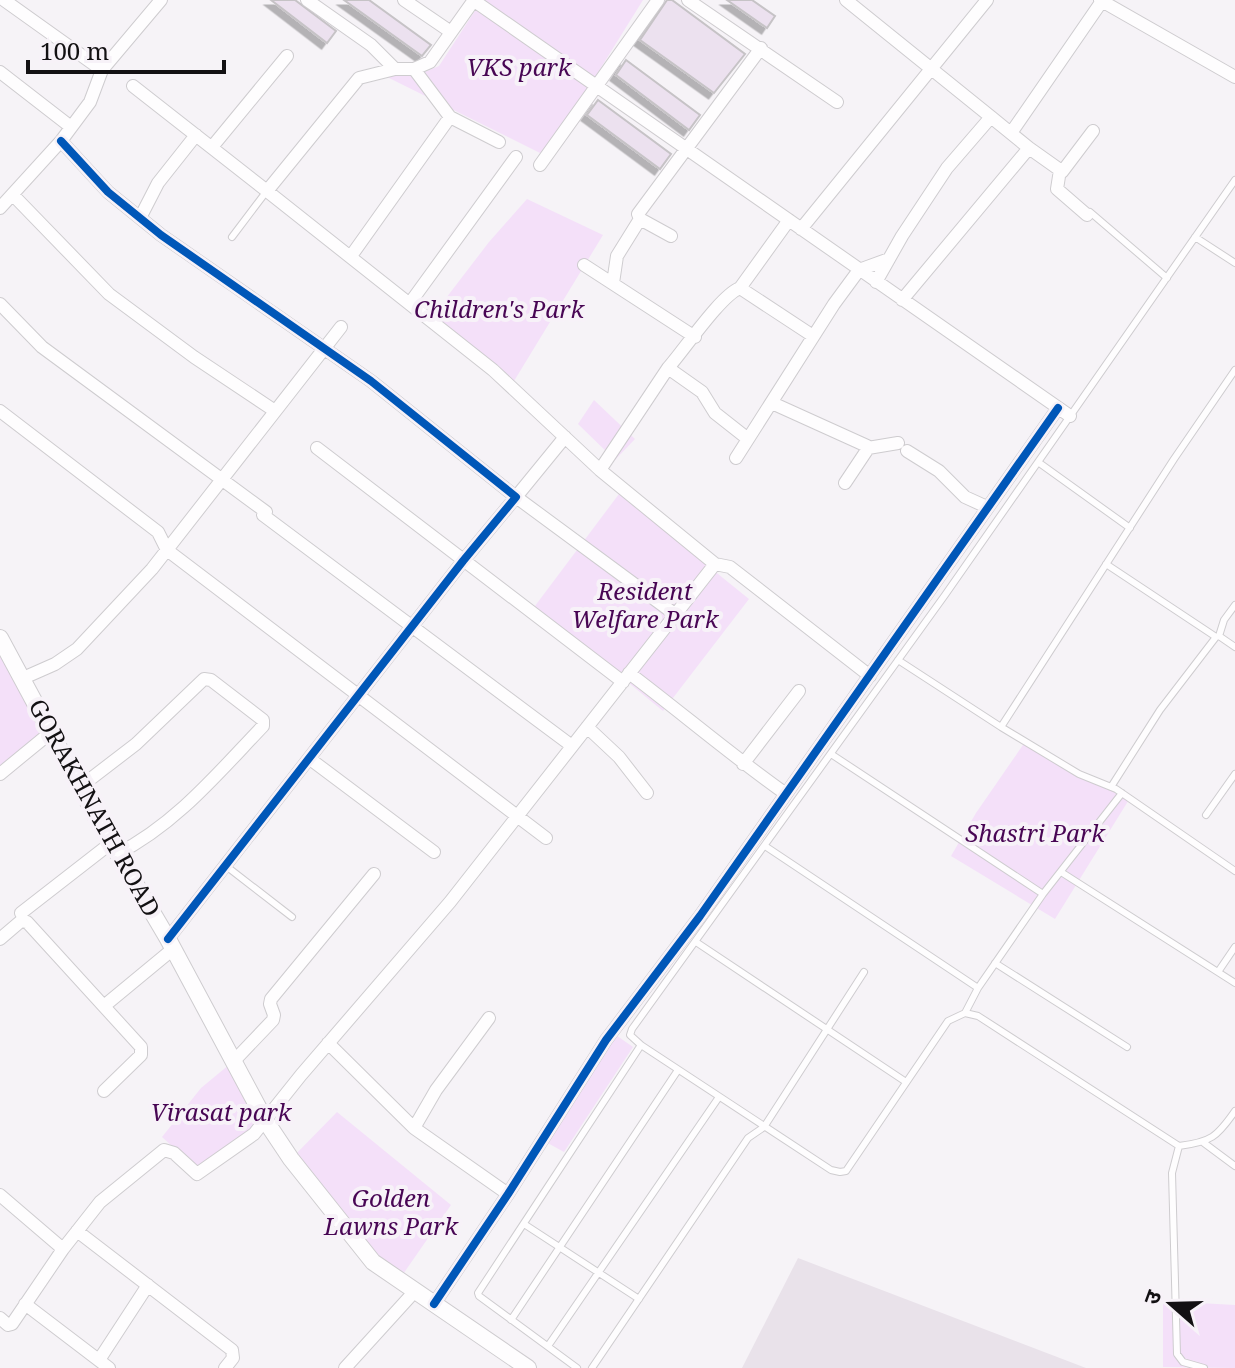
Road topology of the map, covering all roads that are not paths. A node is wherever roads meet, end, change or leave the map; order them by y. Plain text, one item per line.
1 (4, 0) edge
2 (161, 0) edge
3 (307, 0) edge
4 (404, 0) edge
5 (473, 0) edge
6 (658, 0) edge
7 (688, 0) edge
8 (846, 0) edge
9 (986, 0) edge
10 (1101, 1) edge
11 (327, 6) edge
12 (451, 32) junction
13 (761, 48) junction
14 (287, 56) dead end
15 (395, 69) junction
16 (414, 69) junction
17 (102, 70) junction
18 (932, 70) junction
19 (0, 72) edge
20 (1235, 77) edge
21 (133, 86) dead end
22 (597, 86) junction
23 (837, 102) dead end
24 (450, 117) junction
25 (991, 117) junction
26 (71, 127) junction
27 (1093, 131) dead end
28 (1011, 133) junction
29 (196, 135) junction
30 (61, 141) junction
31 (499, 142) dead end
32 (212, 147) junction
33 (686, 148) junction
34 (1029, 148) junction
35 (516, 157) dead end
36 (540, 165) dead end
37 (1062, 172) junction
38 (1235, 180) edge
39 (267, 191) junction
40 (13, 195) junction
41 (0, 208) edge
42 (1088, 213) joint
43 (140, 218) junction
44 (640, 219) junction
45 (789, 220) junction
46 (801, 229) junction
47 (671, 236) dead end
48 (232, 237) dead end
49 (1195, 237) junction
50 (351, 256) junction
51 (889, 259) junction
52 (1235, 263) edge
53 (584, 265) dead end
54 (859, 270) junction
55 (1167, 278) junction
56 (876, 282) junction
57 (613, 283) junction
58 (740, 288) junction
59 (902, 300) junction
60 (410, 303) junction
61 (0, 304) edge
62 (341, 327) dead end
63 (813, 336) junction
64 (695, 337) junction
65 (324, 348) junction
66 (668, 368) junction
67 (1235, 370) edge
68 (772, 403) junction
69 (1058, 408) junction
70 (0, 411) edge
71 (275, 411) junction
72 (1070, 416) junction
73 (565, 437) junction
74 (748, 439) junction
75 (317, 448) dead end
76 (868, 448) junction
77 (736, 458) dead end
78 (1038, 462) junction
79 (600, 470) junction
80 (222, 479) junction
81 (845, 483) dead end
82 (516, 497) junction
83 (987, 507) junction
84 (1130, 528) junction
85 (167, 550) junction
86 (463, 561) junction
87 (715, 564) junction
88 (1106, 564) junction
89 (1235, 605) edge
90 (676, 615) junction
91 (413, 625) junction
92 (1218, 636) junction
93 (2, 646) edge
94 (1235, 647) edge
95 (886, 652) junction
96 (898, 660) junction
97 (870, 676) junction
98 (626, 678) junction
99 (21, 679) junction
100 (799, 691) dead end
101 (358, 697) junction
102 (587, 727) junction
103 (1001, 727) junction
104 (50, 733) junction
105 (572, 746) junction
106 (831, 754) junction
107 (310, 759) junction
108 (743, 764) junction
109 (0, 774) edge
110 (1235, 774) edge
111 (80, 787) junction
112 (1111, 787) junction
113 (647, 793) dead end
114 (1122, 793) junction
115 (786, 794) junction
116 (1206, 815) dead end
117 (517, 817) junction
118 (546, 838) dead end
119 (765, 846) junction
120 (114, 848) junction
121 (434, 852) dead end
122 (226, 866) junction
123 (1235, 871) edge
124 (1061, 872) junction
125 (374, 874) dead end
126 (1043, 894) junction
127 (21, 913) dead end
128 (292, 917) dead end
129 (0, 939) edge
130 (696, 942) junction
131 (170, 944) junction
132 (1235, 947) edge
133 (995, 963) junction
134 (864, 972) dead end
135 (1218, 972) junction
136 (1235, 983) edge
137 (978, 988) junction
138 (104, 1006) junction
139 (965, 1013) junction
140 (489, 1018) dead end
141 (826, 1029) junction
142 (328, 1043) junction
143 (641, 1045) junction
144 (1127, 1047) dead end
145 (233, 1062) junction
146 (678, 1070) junction
147 (906, 1082) junction
148 (104, 1091) dead end
149 (719, 1097) junction
150 (1235, 1111) edge
151 (265, 1120) junction
152 (764, 1127) junction
153 (414, 1128) junction
154 (1204, 1143) junction
155 (1179, 1146) junction
156 (1235, 1166) edge
157 (508, 1194) junction
158 (0, 1195) edge
159 (524, 1224) junction
160 (77, 1231) junction
161 (559, 1248) junction
162 (63, 1249) junction
163 (599, 1273) junction
164 (148, 1285) junction
165 (415, 1291) junction
166 (639, 1299) junction
167 (25, 1304) junction
168 (434, 1304) junction
169 (0, 1318) edge
170 (511, 1320) junction
171 (548, 1346) junction
172 (104, 1364) edge
173 (525, 1367) edge
174 (225, 1368) edge
175 (345, 1368) edge
176 (577, 1368) edge
177 (592, 1368) edge
178 (1204, 1368) edge

1 - 17 street
2 - 17 street
3 - 11 street
4 - 12 street
5 - 12 street
5 - 22 street
6 - 22 street
7 - 13 street
8 - 18 street
9 - 18 street
10 - 20 street
10 - 28 street
11 - 15 street
12 - 16 street
13 - 23 street
13 - 33 street
14 - 32 street
15 - 16 street
15 - 39 street
16 - 24 street
17 - 26 street
18 - 25 street
18 - 46 street
19 - 26 street
21 - 29 street
22 - 33 street
22 - 36 street
24 - 31 street
24 - 50 street
25 - 28 street
25 - 51 street
26 - 30 street
27 - 37 street
28 - 34 street
29 - 32 street
29 - 43 street
30 - 40 street
30 - 43 street
32 - 39 street
33 - 44 street
33 - 45 street
34 - 37 street
34 - 59 street
35 - 60 street
37 - 42 street
38 - 49 lane
39 - 48 lane
39 - 50 street
40 - 41 street
40 - 71 street
42 - 55 lane
43 - 65 street
44 - 47 street
44 - 57 street
45 - 46 street
45 - 58 street
46 - 54 street
49 - 52 lane
49 - 55 lane
50 - 60 street
51 - 54 street
51 - 56 street
53 - 57 street
54 - 56 street
54 - 63 street
55 - 72 lane
56 - 59 street
57 - 64 street
58 - 63 street
58 - 64 street
59 - 69 street
60 - 73 street
61 - 80 street
62 - 65 street
63 - 68 street
64 - 66 street
65 - 71 street
65 - 82 street
66 - 74 street
66 - 79 street
67 - 84 lane
68 - 74 street
68 - 76 street
69 - 72 street
69 - 83 street
70 - 85 street
71 - 80 street
72 - 78 lane
73 - 79 street
73 - 82 street
74 - 77 street
75 - 86 street
76 - 81 street
76 - 83 street
78 - 84 lane
78 - 96 lane
79 - 87 street
80 - 85 street
80 - 91 street
82 - 86 street
82 - 90 street
83 - 95 street
84 - 88 lane
85 - 99 street
85 - 101 street
86 - 91 street
86 - 98 street
87 - 90 street
87 - 97 street
88 - 92 lane
88 - 103 lane
89 - 92 lane
90 - 98 street
91 - 101 street
91 - 105 street
92 - 94 lane
92 - 112 lane
93 - 99 main road, GORAKHNATH ROAD
95 - 96 street
95 - 97 street
96 - 103 lane
96 - 106 lane
97 - 115 street
98 - 102 street
98 - 108 street
99 - 104 main road, GORAKHNATH ROAD
100 - 108 street
101 - 107 street
101 - 117 street
102 - 105 street
102 - 113 street
103 - 112 lane
104 - 109 street
104 - 111 main road, GORAKHNATH ROAD
105 - 117 street
106 - 119 lane
106 - 126 lane
107 - 121 street
107 - 122 street
108 - 115 street
110 - 116 lane
111 - 120 main road, GORAKHNATH ROAD
111 - 120 street
112 - 114 lane
114 - 123 lane
114 - 124 lane
115 - 157 street
117 - 118 street
117 - 142 street
119 - 130 lane
119 - 137 lane
120 - 127 street
120 - 131 main road, GORAKHNATH ROAD
122 - 128 lane
122 - 131 street
124 - 126 lane
124 - 135 lane
125 - 145 street
126 - 133 lane
129 - 138 street
130 - 141 lane
130 - 143 lane
131 - 138 street
131 - 145 main road, GORAKHNATH ROAD
132 - 135 lane
133 - 137 lane
133 - 144 lane
134 - 141 lane
135 - 136 lane
137 - 139 lane
138 - 148 street
139 - 147 lane
139 - 155 lane
140 - 153 street
141 - 147 lane
141 - 152 lane
142 - 151 street
142 - 153 street
143 - 146 lane
143 - 159 lane
145 - 151 main road, GORAKHNATH ROAD
146 - 149 lane
146 - 161 lane
147 - 152 lane
149 - 152 lane
149 - 163 lane
150 - 154 lane
151 - 160 street
151 - 165 main road, GORAKHNATH ROAD
152 - 166 lane
153 - 157 street
154 - 155 lane
154 - 156 lane
155 - 178 lane
157 - 168 street
158 - 162 street
159 - 161 lane
159 - 170 lane
160 - 162 street
160 - 164 street
161 - 163 lane
161 - 170 lane
162 - 167 street
163 - 166 lane
163 - 171 lane
164 - 172 street
164 - 174 street
165 - 168 main road, GORAKHNATH ROAD
165 - 175 street
166 - 177 lane
167 - 169 street
167 - 172 street
168 - 173 main road, GORAKHNATH ROAD
170 - 171 lane
171 - 176 lane

